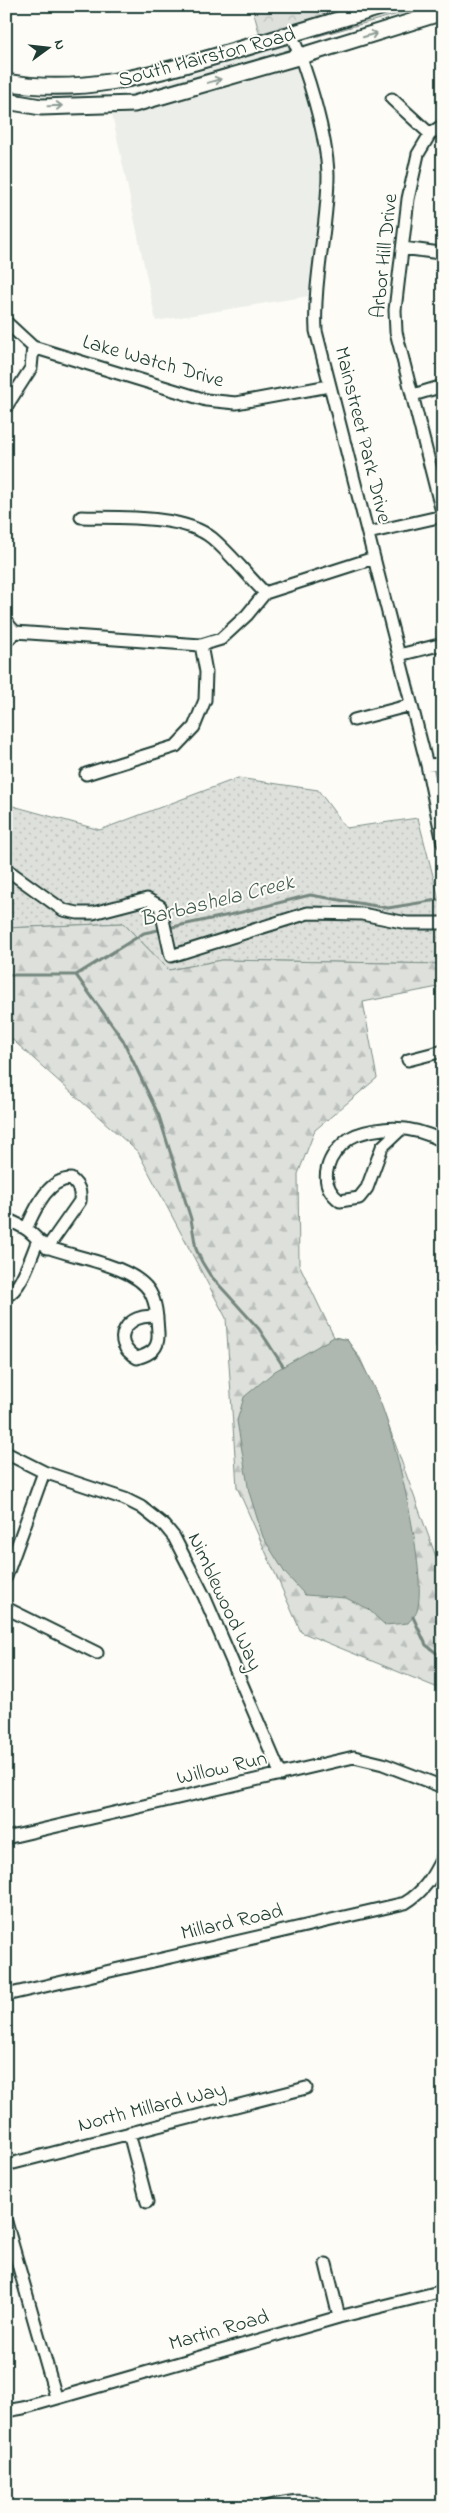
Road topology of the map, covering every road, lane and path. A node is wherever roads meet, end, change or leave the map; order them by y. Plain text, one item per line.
1 (384, 6) edge
2 (443, 12) edge
3 (291, 34) junction
4 (301, 56) junction
5 (6, 82) edge
6 (392, 98) dead end
7 (6, 101) edge
8 (443, 125) edge
9 (430, 134) junction
10 (403, 248) junction
11 (440, 253) dead end
12 (6, 322) edge
13 (33, 347) junction
14 (329, 386) junction
15 (443, 386) edge
16 (413, 395) junction
17 (6, 406) edge
18 (81, 516) dead end
19 (443, 516) edge
20 (368, 533) junction
21 (374, 558) junction
22 (264, 593) junction
23 (6, 622) edge
24 (15, 632) junction
25 (6, 642) edge
26 (443, 644) edge
27 (201, 645) junction
28 (399, 655) junction
29 (411, 705) junction
30 (354, 720) dead end
31 (443, 764) edge
32 (427, 765) junction
33 (86, 774) dead end
34 (443, 843) edge
35 (6, 869) edge
36 (443, 923) edge
37 (443, 1051) edge
38 (408, 1060) dead end
39 (402, 1129) junction
40 (443, 1141) edge
41 (6, 1219) edge
42 (26, 1230) junction
43 (38, 1240) junction
44 (48, 1248) junction
45 (6, 1296) edge
46 (157, 1317) dead end
47 (443, 1322) edge
48 (443, 1346) edge
49 (6, 1453) edge
50 (44, 1472) junction
51 (6, 1577) edge
52 (6, 1608) edge
53 (97, 1652) dead end
54 (281, 1775) junction
55 (443, 1787) edge
56 (6, 1838) edge
57 (443, 1856) edge
58 (6, 1995) edge
59 (306, 2088) dead end
60 (129, 2134) junction
61 (6, 2165) edge
62 (147, 2202) dead end
63 (6, 2222) edge
64 (326, 2264) dead end
65 (443, 2291) edge
66 (339, 2317) junction
67 (56, 2397) junction
68 (6, 2411) edge
69 (266, 2507) edge
70 (325, 2507) edge

1 - 3 main road, South Hairston Road
4 -> 2 main road, South Hairston Road
3 - 4 street, Mainstreet Park Drive
3 - 5 main road, South Hairston Road
7 -> 4 main road, South Hairston Road
4 - 14 street, Mainstreet Park Drive
6 - 9 street
8 - 9 street, Arbor Hill Drive
9 - 10 street, Arbor Hill Drive
10 - 11 street
10 - 16 street, Arbor Hill Drive
12 - 13 street, Lake Watch Drive
13 - 14 street, Lake Watch Drive
13 - 17 street
14 - 20 street, Mainstreet Park Drive
15 - 16 street
16 - 19 street, Arbor Hill Drive
18 - 22 street
19 - 20 street, Arbor Hill Drive
20 - 21 street, Mainstreet Park Drive
21 - 22 street
21 - 28 street, Mainstreet Park Drive
22 - 27 street
23 - 24 street
24 - 25 street
24 - 27 street
26 - 28 street
27 - 33 street
28 - 29 street, Mainstreet Park Drive
29 - 30 street
29 - 32 street, Mainstreet Park Drive
31 - 32 street
32 - 34 street, Mainstreet Park Drive
35 - 36 street
37 - 38 street
39 - 39 street
39 - 40 street
41 - 42 street
42 - 43 street
42 - 44 street
43 - 44 street
43 - 45 street
44 - 46 street
47 - 48 street
49 - 50 street, Nimblewood Way
50 - 51 street
50 - 54 street, Nimblewood Way
52 - 53 street
54 - 55 street, Willow Run
54 - 56 street, Willow Run
57 - 58 street, Millard Road
59 - 60 street, North Millard Way
60 - 61 street, North Millard Way
60 - 62 street
63 - 67 street
64 - 66 street
65 - 66 street, Martin Road
66 - 67 street, Martin Road
67 - 68 street, Martin Road
69 - 70 street

